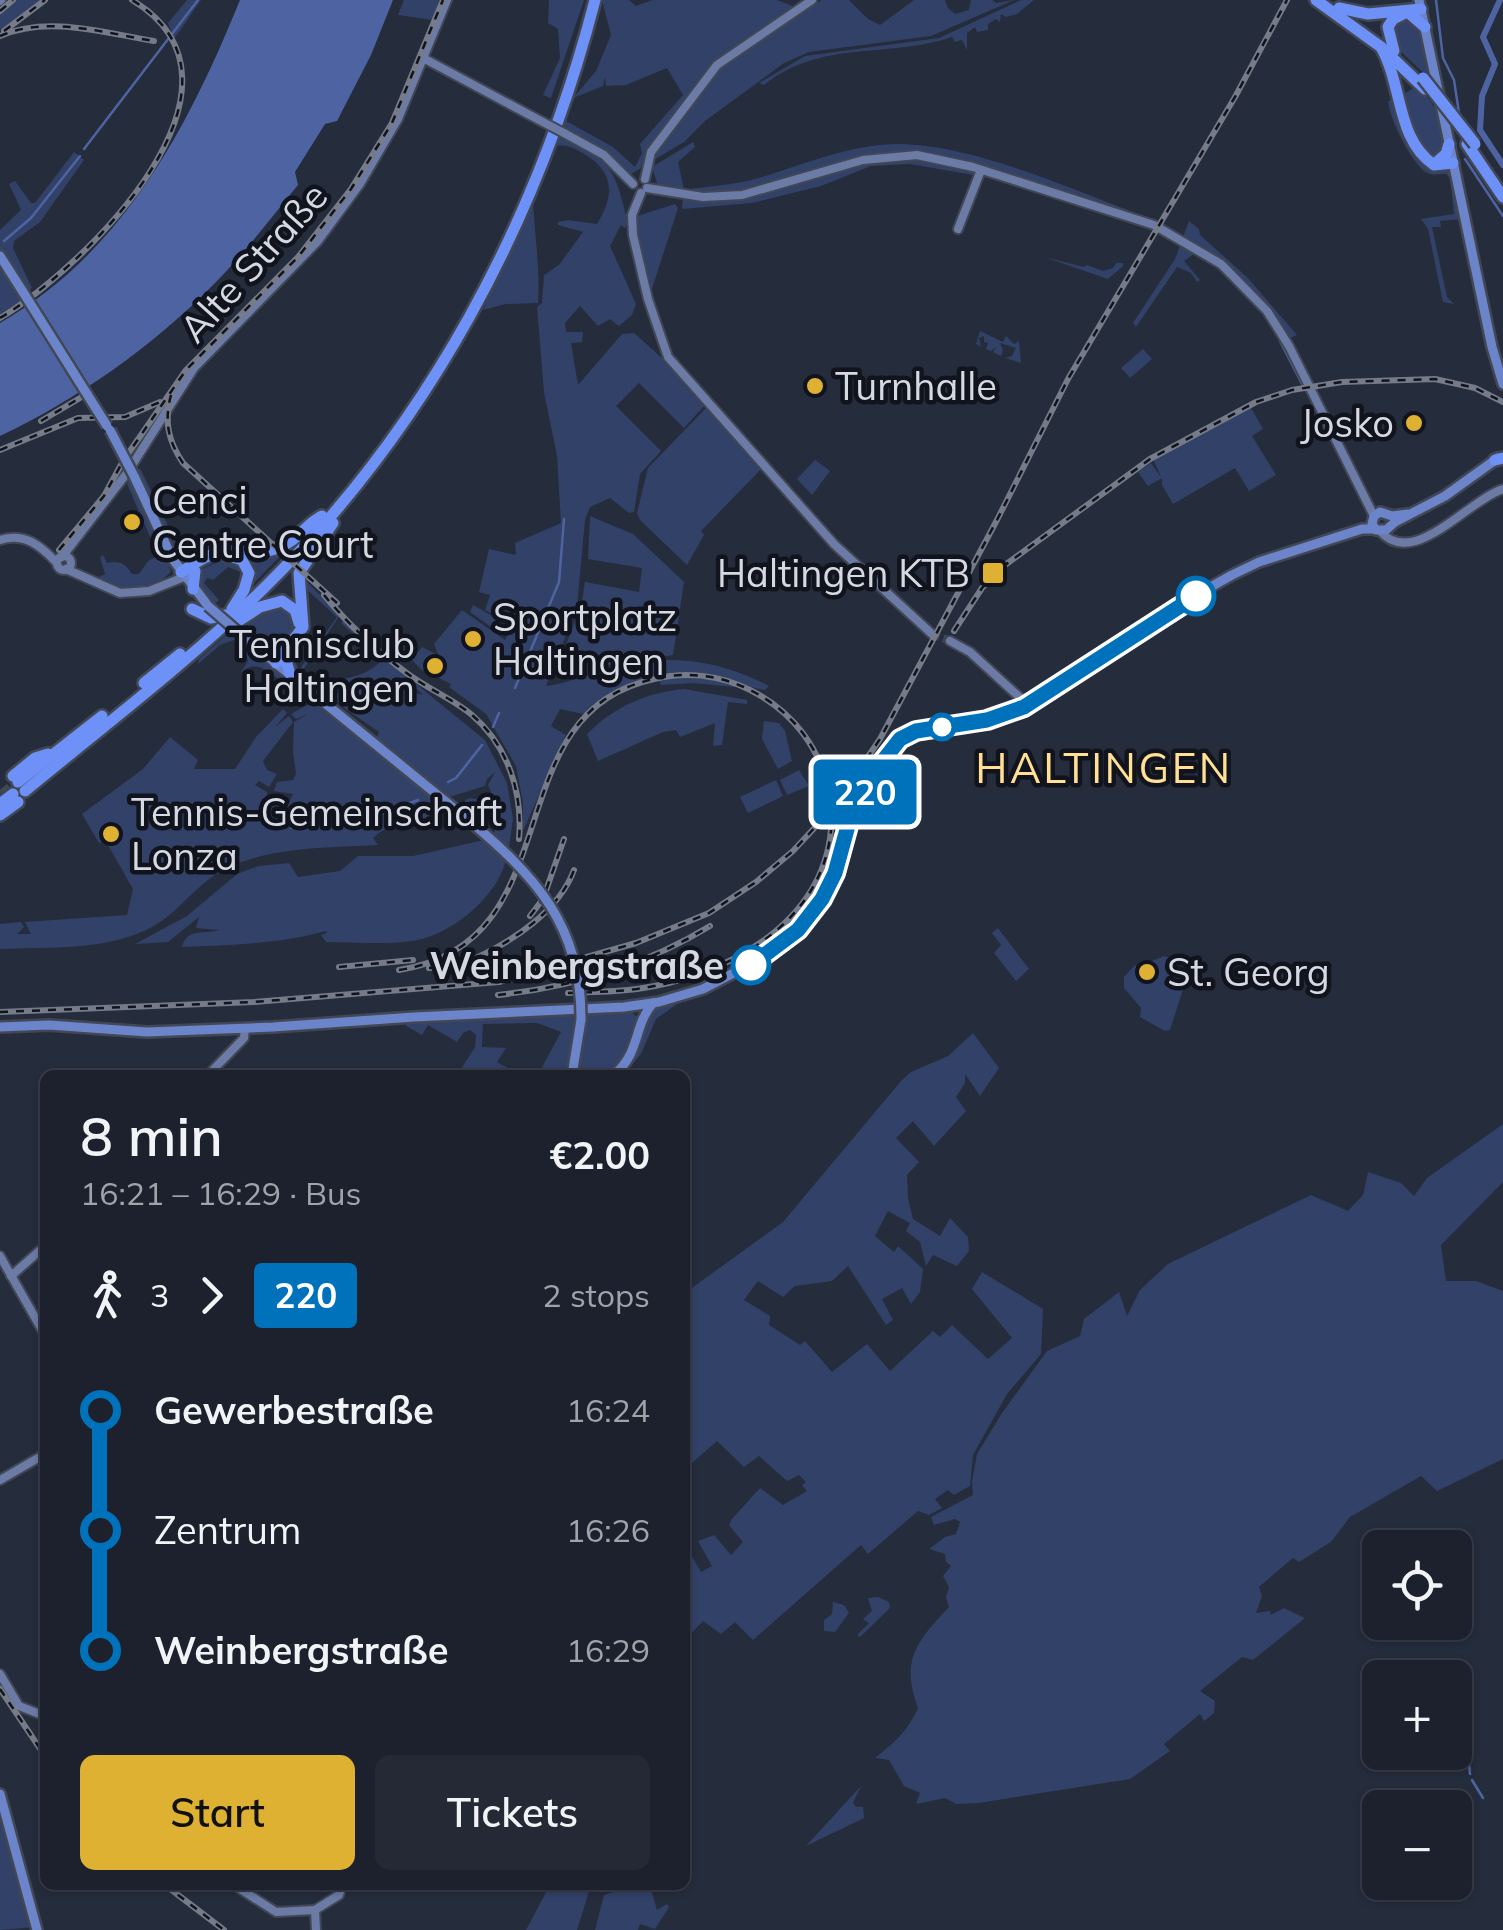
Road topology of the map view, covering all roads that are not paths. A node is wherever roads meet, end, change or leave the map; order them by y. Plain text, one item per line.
1 (447, 0) edge
2 (594, 0) edge
3 (812, 0) edge
4 (1316, 0) edge
5 (1326, 0) edge
6 (1415, 6) edge
7 (1339, 8) junction
8 (598, 22) dead end
9 (1425, 27) joint
10 (1381, 47) junction
11 (1394, 51) junction
12 (425, 59) junction
13 (1424, 84) junction
14 (577, 86) dead end
15 (1400, 99) junction
16 (560, 110) junction
17 (1449, 144) joint
18 (1471, 144) junction
19 (1444, 165) junction
20 (981, 170) junction
21 (641, 185) junction
22 (1503, 187) edge
23 (1503, 197) edge
24 (958, 230) dead end
25 (0, 256) edge
26 (1503, 384) edge
27 (1500, 458) edge
28 (366, 473) junction
29 (1503, 488) edge
30 (1406, 514) junction
31 (328, 520) junction
32 (1380, 520) junction
33 (0, 540) edge
34 (64, 562) junction
35 (184, 579) junction
36 (192, 609) dead end
37 (228, 617) junction
38 (194, 626) dead end
39 (932, 634) tunnel mouth
40 (950, 641) tunnel mouth
41 (277, 659) junction
42 (291, 675) joint
43 (1028, 705) junction
44 (91, 736) junction
45 (70, 747) junction
46 (90, 751) dead end
47 (12, 796) edge
48 (644, 1013) junction
49 (0, 1027) edge
50 (245, 1028) junction
51 (213, 1070) edge
52 (573, 1070) edge
53 (618, 1070) edge
54 (40, 1250) edge
55 (0, 1256) edge
56 (11, 1276) junction
57 (40, 1326) edge
58 (40, 1457) edge
59 (0, 1480) edge
60 (0, 1674) edge
61 (40, 1715) edge
62 (0, 1794) edge
63 (242, 1890) edge
64 (340, 1890) edge
65 (315, 1910) junction
66 (37, 1930) edge
67 (316, 1930) edge

1 - 12 street, Alte Straße
2 - 8 highway
2 - 16 highway
2 - 31 highway
3 - 21 street
4 - 10 highway
5 - 7 highway
6 - 7 highway
6 - 9 highway
6 - 11 highway
7 - 11 highway
9 - 17 main road
10 - 13 highway
10 - 15 highway
11 - 13 highway
12 - 21 street, bridge
12 - 34 street, Alte Straße
13 - 15 highway
13 - 18 highway, bridge
14 - 16 highway
15 - 19 highway
16 - 28 highway
17 - 19 highway
18 - 22 highway
18 - 23 highway
19 - 26 main road
20 - 21 street
20 - 24 street
20 - 32 street
21 - 39 street
25 - 35 main road, bridge
27 - 30 main road
28 - 31 highway
28 - 44 highway
29 - 32 street
30 - 32 main road
30 - 32 street
31 - 35 highway
31 - 37 highway
31 - 41 highway
32 - 43 main road
33 - 34 street
34 - 35 street
35 - 37 highway
35 - 41 main road, bridge
36 - 37 highway
37 - 38 highway
37 - 41 highway
37 - 44 highway
37 - 45 highway
40 - 43 street
41 - 42 highway
42 - 52 main road, bridge
43 - 48 main road
44 - 45 highway
45 - 46 highway
45 - 47 highway
45 - 47 highway
48 - 50 main road
48 - 53 main road
49 - 50 main road
50 - 51 street
54 - 56 street
55 - 56 street
56 - 57 street
58 - 59 street
60 - 61 street
62 - 66 main road
63 - 65 street
64 - 65 street
65 - 67 street

